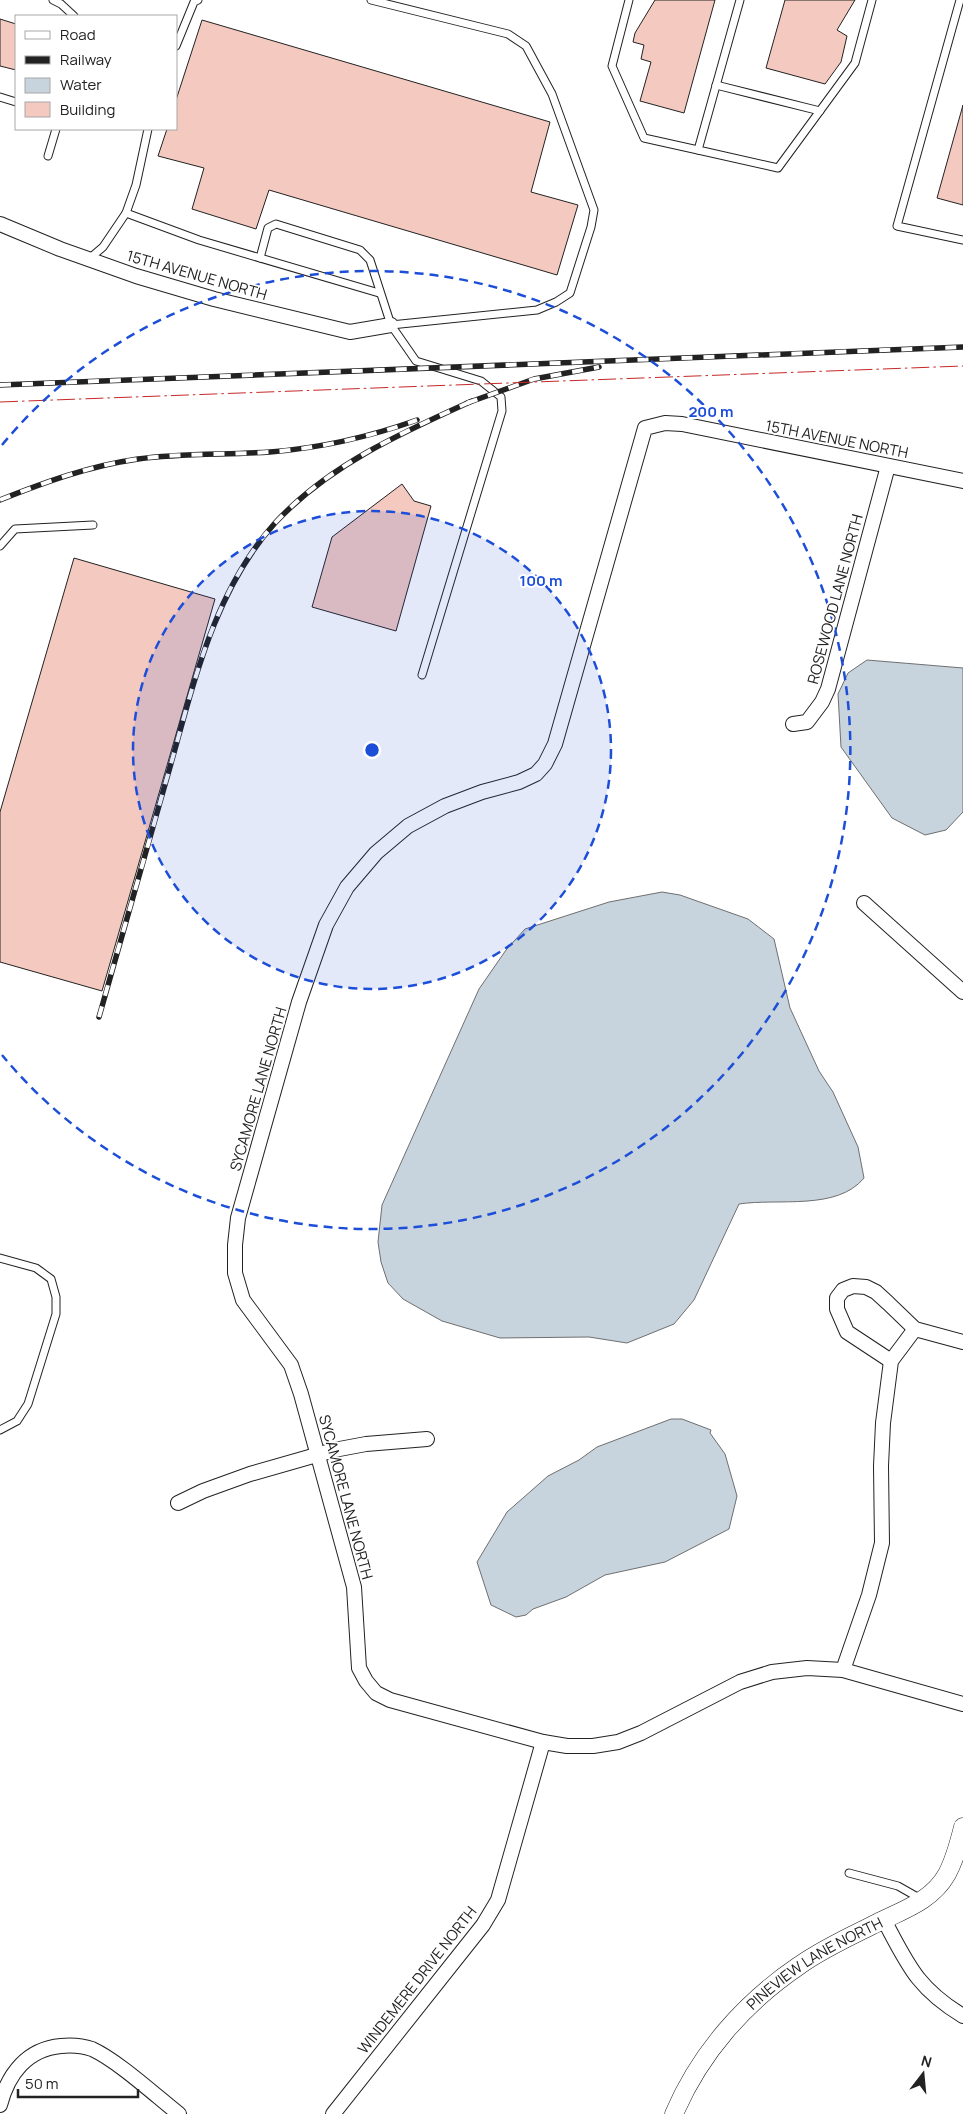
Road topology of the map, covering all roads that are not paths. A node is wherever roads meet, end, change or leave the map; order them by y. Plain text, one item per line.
1 (53, 0) edge
2 (198, 0) edge
3 (371, 0) edge
4 (629, 0) edge
5 (740, 0) edge
6 (872, 0) edge
7 (960, 0) edge
8 (73, 15) edge
9 (178, 41) edge
10 (716, 85) junction
11 (0, 97) edge
12 (15, 102) edge
13 (820, 111) junction
14 (56, 130) edge
15 (148, 130) edge
16 (698, 150) junction
17 (48, 156) dead end
18 (126, 213) junction
19 (0, 224) edge
20 (963, 240) edge
21 (260, 258) junction
22 (89, 260) junction
23 (379, 293) junction
24 (391, 325) junction
25 (646, 428) joint
26 (888, 466) junction
27 (963, 481) edge
28 (93, 525) dead end
29 (0, 545) edge
30 (422, 675) dead end
31 (793, 724) dead end
32 (864, 903) dead end
33 (963, 992) edge
34 (0, 1258) edge
35 (915, 1330) junction
36 (963, 1342) edge
37 (891, 1361) junction
38 (0, 1430) edge
39 (427, 1439) dead end
40 (318, 1455) junction
41 (178, 1503) dead end
42 (843, 1670) junction
43 (963, 1704) edge
44 (543, 1742) junction
45 (963, 1827) edge
46 (849, 1873) dead end
47 (923, 1900) junction
48 (884, 1920) junction
49 (963, 2016) edge
50 (0, 2105) edge
51 (178, 2114) edge
52 (333, 2114) edge
53 (674, 2114) edge

1 - 8 lane
2 - 9 lane
3 - 24 lane
4 - 16 lane
5 - 10 lane
6 - 13 lane
7 - 20 lane
10 - 13 lane
10 - 16 lane
11 - 12 lane
13 - 16 lane
14 - 17 lane
15 - 18 lane
18 - 21 lane
18 - 22 lane
19 - 22 street, 15TH AVENUE NORTH
21 - 23 lane
21 - 23 lane
22 - 24 street, 15TH AVENUE NORTH
23 - 24 lane
24 - 30 lane
25 - 26 street, 15TH AVENUE NORTH
25 - 40 street, SYCAMORE LANE NORTH
26 - 27 street, 15TH AVENUE NORTH
26 - 31 street, ROSEWOOD LANE NORTH
28 - 29 lane
32 - 33 street
34 - 38 lane
35 - 36 street
35 - 37 street
35 - 37 street
37 - 42 street
39 - 40 street
40 - 41 street
40 - 44 street, SYCAMORE LANE NORTH
42 - 43 street, SYCAMORE LANE NORTH
42 - 44 street, SYCAMORE LANE NORTH
44 - 52 street, WINDEMERE DRIVE NORTH
45 - 47 street, PINEVIEW LANE NORTH
46 - 47 lane
47 - 48 street, PINEVIEW LANE NORTH
48 - 49 street
48 - 53 street, PINEVIEW LANE NORTH
50 - 51 street

